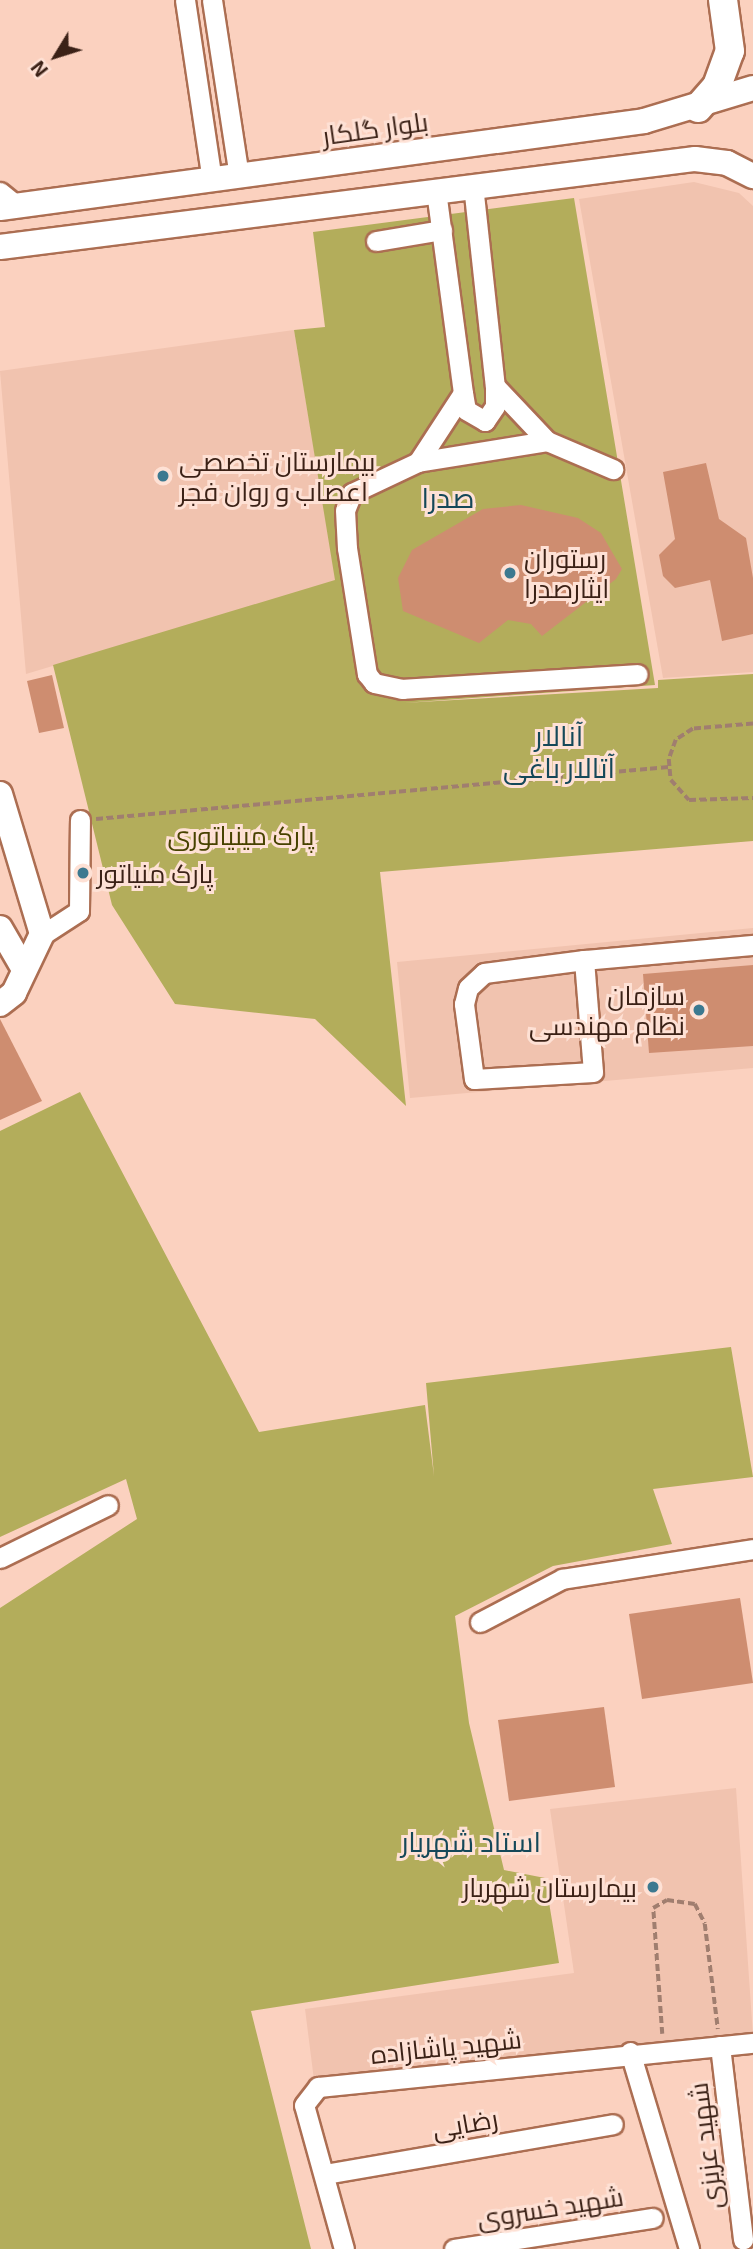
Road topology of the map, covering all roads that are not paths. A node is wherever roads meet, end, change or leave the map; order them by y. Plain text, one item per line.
1 (186, 0) edge
2 (212, 0) edge
3 (726, 6) edge
4 (753, 25) edge
5 (753, 88) edge
6 (698, 108) junction
7 (239, 176) junction
8 (753, 176) edge
9 (212, 180) junction
10 (473, 185) junction
11 (436, 190) junction
12 (6, 202) edge
13 (442, 230) junction
14 (376, 241) dead end
15 (0, 247) edge
16 (495, 386) junction
17 (463, 393) junction
18 (547, 441) junction
19 (418, 462) junction
20 (613, 469) dead end
21 (638, 674) dead end
22 (0, 793) edge
23 (80, 820) road end
24 (0, 928) edge
25 (42, 935) junction
26 (753, 946) edge
27 (584, 960) junction
28 (22, 966) junction
29 (0, 1004) edge
30 (108, 1505) dead end
31 (753, 1549) edge
32 (0, 1558) edge
33 (480, 1622) dead end
34 (753, 2043) edge
35 (720, 2046) junction
36 (630, 2052) junction
37 (613, 2124) dead end
38 (326, 2174) junction
39 (653, 2218) dead end
40 (743, 2240) dead end
41 (344, 2249) edge
42 (454, 2249) edge
43 (689, 2249) edge

1 - 9 street
2 - 7 street
3 - 4 highway
3 - 6 highway
5 - 6 main road, بلوار گلکار
6 - 7 main road, بلوار گلکار
7 - 9 main road, بلوار گلکار
8 - 10 main road
9 - 12 main road, بلوار گلکار
10 - 11 main road
10 - 16 street
11 - 13 street
11 - 15 main road
13 - 14 street
13 - 17 street
16 - 17 street
16 - 18 street
17 - 19 street
18 - 19 street
18 - 20 street
19 - 21 street
22 - 25 main road
23 - 25 street
24 - 28 main road
25 - 28 main road
26 - 27 street
27 - 27 street
28 - 29 main road
30 - 32 street
31 - 33 street
34 - 35 street, شهید پاشازاده
35 - 36 street, شهید پاشازاده
35 - 40 street, شهید عزیزی
36 - 38 street, شهید پاشازاده
36 - 43 street
37 - 38 street, رضایی
38 - 41 street, شهید پاشازاده
39 - 42 street, شهید خسروی

